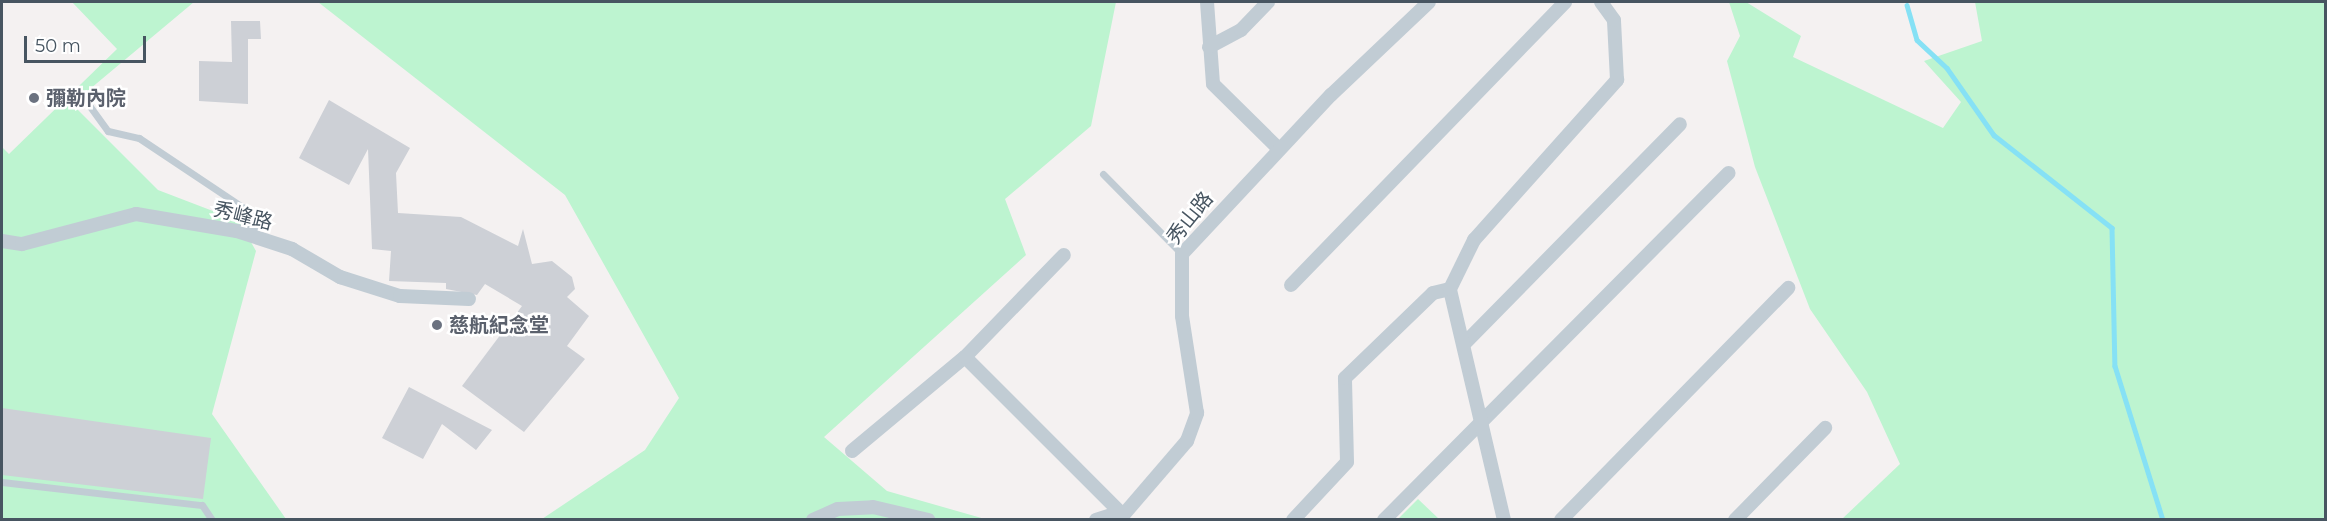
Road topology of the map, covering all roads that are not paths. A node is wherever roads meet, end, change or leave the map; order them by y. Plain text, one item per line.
1 (1207, 2) edge
2 (1268, 2) edge
3 (1429, 2) edge
4 (1565, 2) edge
5 (1601, 2) edge
6 (1209, 47) junction
7 (86, 101) dead end
8 (1680, 124) dead end
9 (1279, 149) junction
10 (1728, 172) dead end
11 (1103, 174) dead end
12 (237, 231) junction
13 (2, 241) edge
14 (1182, 254) junction
15 (1064, 255) dead end
16 (1291, 285) dead end
17 (1788, 288) dead end
18 (1450, 289) junction
19 (469, 299) dead end
20 (1464, 344) junction
21 (965, 357) junction
22 (1483, 417) junction
23 (1825, 428) dead end
24 (852, 451) dead end
25 (2, 483) edge
26 (1120, 516) edge
27 (212, 519) edge
28 (813, 519) edge
29 (928, 519) edge
30 (1096, 519) edge
31 (1293, 519) edge
32 (1384, 519) edge
33 (1504, 519) edge
34 (1561, 519) edge
35 (1735, 519) edge

1 - 6 street
2 - 6 street
3 - 9 street, 秀山路
4 - 16 street
5 - 18 street
6 - 9 street
7 - 12 lane
8 - 20 street
9 - 14 street, 秀山路
10 - 22 street
11 - 14 lane
12 - 13 street, 秀峰路
12 - 19 street, 秀峰路
14 - 26 street, 秀山路
15 - 21 street
17 - 34 street
18 - 20 street
18 - 31 street
20 - 22 street
21 - 24 street
21 - 26 street
22 - 32 street
22 - 33 street
23 - 35 street
25 - 27 lane
26 - 30 street
28 - 29 street

